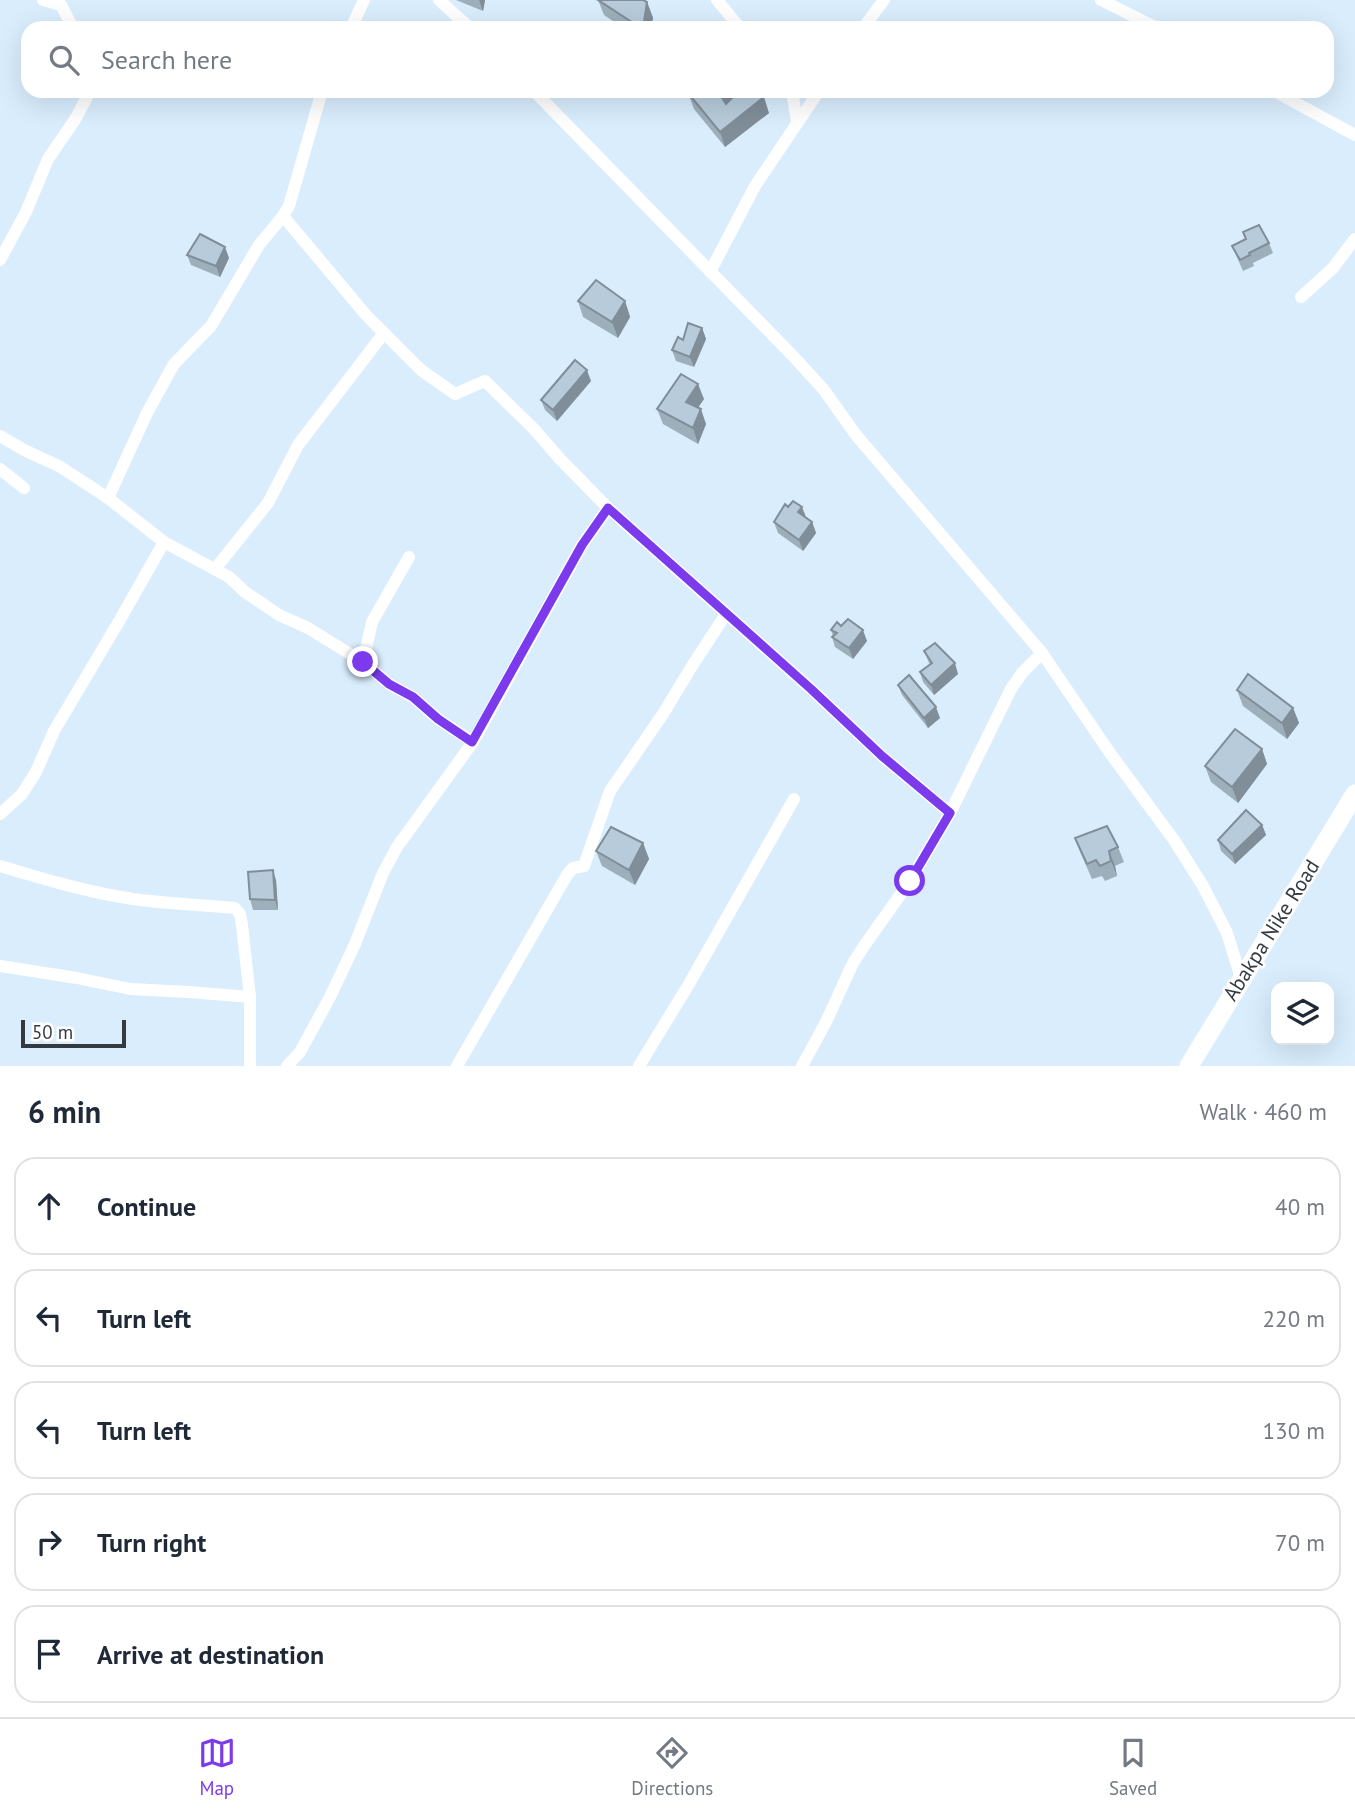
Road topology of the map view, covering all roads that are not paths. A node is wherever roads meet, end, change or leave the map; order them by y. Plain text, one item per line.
1 (43, 0) edge
2 (364, 0) edge
3 (439, 0) edge
4 (717, 0) edge
5 (884, 0) edge
6 (1101, 0) edge
7 (69, 21) edge
8 (354, 21) edge
9 (462, 21) edge
10 (734, 21) edge
11 (868, 21) edge
12 (1143, 21) edge
13 (86, 98) edge
14 (321, 98) edge
15 (541, 98) edge
16 (793, 98) edge
17 (814, 98) edge
18 (1287, 98) edge
19 (797, 121) junction
20 (1355, 135) edge
21 (283, 216) junction
22 (1355, 239) edge
23 (0, 260) edge
24 (709, 272) junction
25 (1301, 297) dead end
26 (384, 333) junction
27 (0, 436) edge
28 (0, 469) edge
29 (24, 488) dead end
30 (107, 498) junction
31 (608, 508) junction
32 (164, 542) junction
33 (409, 557) dead end
34 (215, 569) junction
35 (726, 614) junction
36 (1042, 653) junction
37 (363, 662) junction
38 (472, 742) junction
39 (1355, 794) edge
40 (794, 799) dead end
41 (950, 813) junction
42 (0, 814) edge
43 (0, 866) edge
44 (0, 966) edge
45 (1241, 978) junction
46 (250, 997) junction
47 (250, 1066) edge
48 (288, 1066) edge
49 (457, 1066) edge
50 (639, 1066) edge
51 (802, 1066) edge
52 (1189, 1066) edge

1 - 7 street
2 - 8 street
3 - 9 street
4 - 10 street
5 - 11 street
6 - 12 street
13 - 23 street
14 - 21 street
15 - 24 street
16 - 19 street
17 - 19 street
18 - 20 street
19 - 24 street
21 - 26 street
21 - 30 street
22 - 25 street
24 - 36 street
26 - 31 street
26 - 34 street
27 - 30 street
28 - 29 street
30 - 32 street
31 - 35 street
31 - 38 street
32 - 34 street
32 - 42 street
33 - 37 street
34 - 37 street
35 - 41 street
35 - 49 street
36 - 41 street
36 - 45 street
37 - 38 street
38 - 48 street
39 - 45 main road, Abakpa Nike Road
40 - 50 street
41 - 51 street
43 - 46 street
44 - 46 street
45 - 52 main road, Abakpa Nike Road
46 - 47 street

